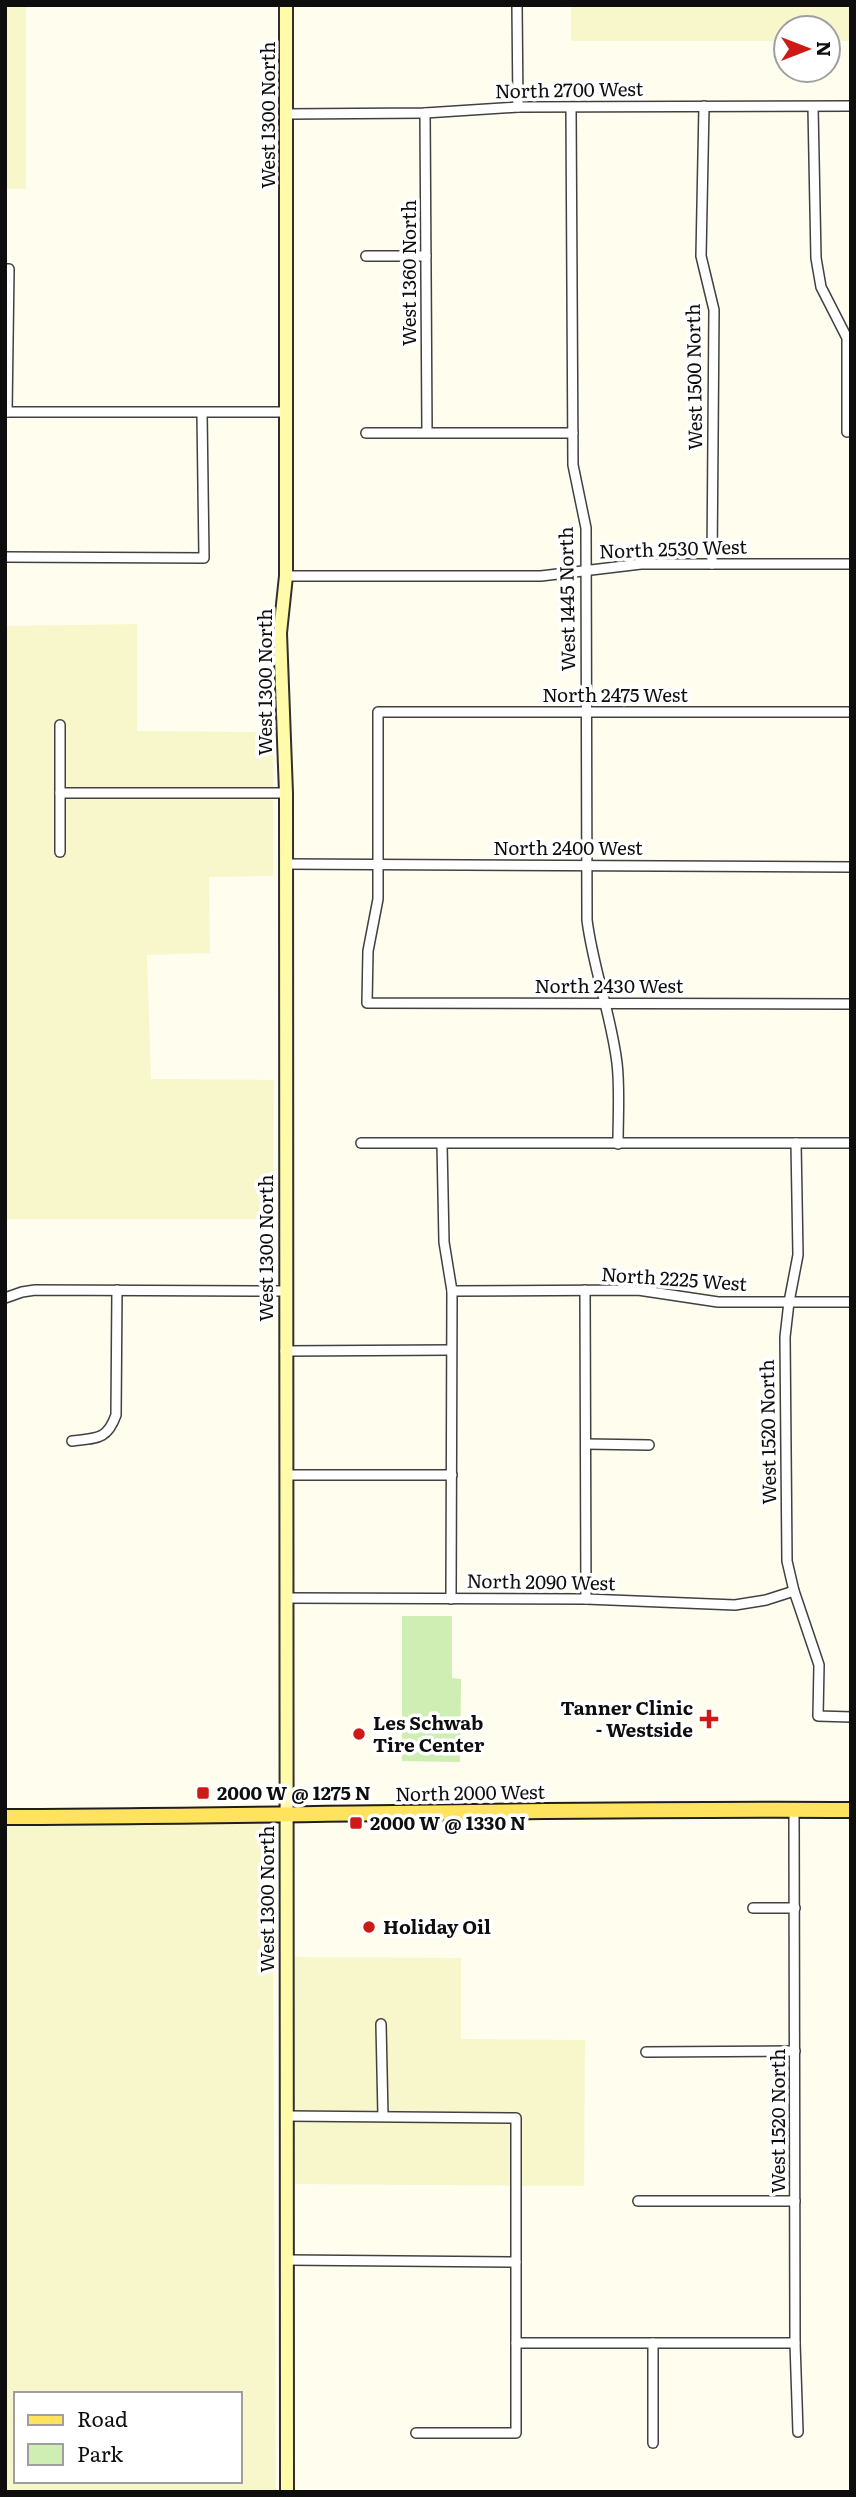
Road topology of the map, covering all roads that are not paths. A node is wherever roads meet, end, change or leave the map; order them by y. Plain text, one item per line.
1 (286, 5) edge
2 (517, 5) edge
3 (704, 106) junction
4 (851, 106) edge
5 (518, 107) junction
6 (813, 107) junction
7 (571, 108) junction
8 (425, 113) junction
9 (287, 114) junction
10 (366, 256) dead end
11 (426, 256) junction
12 (7, 269) edge
13 (837, 319) junction
14 (851, 319) edge
15 (6, 412) edge
16 (286, 412) junction
17 (202, 413) junction
18 (428, 432) junction
19 (847, 432) dead end
20 (366, 433) dead end
21 (573, 433) junction
22 (5, 558) edge
23 (712, 564) junction
24 (851, 564) edge
25 (586, 570) junction
26 (286, 576) junction
27 (586, 712) junction
28 (851, 712) edge
29 (61, 725) dead end
30 (60, 793) junction
31 (286, 793) junction
32 (60, 852) dead end
33 (285, 864) junction
34 (377, 864) junction
35 (587, 866) junction
36 (851, 867) edge
37 (606, 1004) junction
38 (851, 1004) edge
39 (361, 1143) dead end
40 (618, 1143) junction
41 (796, 1143) junction
42 (851, 1143) edge
43 (442, 1144) junction
44 (117, 1290) junction
45 (285, 1290) junction
46 (585, 1290) junction
47 (452, 1291) junction
48 (5, 1298) edge
49 (789, 1302) junction
50 (851, 1302) edge
51 (451, 1350) junction
52 (285, 1351) junction
53 (72, 1441) dead end
54 (586, 1444) junction
55 (649, 1446) dead end
56 (286, 1475) junction
57 (452, 1475) junction
58 (794, 1591) junction
59 (286, 1598) junction
60 (452, 1599) junction
61 (586, 1599) junction
62 (851, 1717) edge
63 (794, 1810) junction
64 (851, 1810) edge
65 (287, 1815) junction
66 (5, 1817) edge
67 (752, 1908) dead end
68 (795, 1908) junction
69 (381, 2024) dead end
70 (795, 2050) junction
71 (646, 2052) dead end
72 (287, 2116) junction
73 (383, 2116) junction
74 (638, 2201) dead end
75 (795, 2201) junction
76 (287, 2260) junction
77 (516, 2262) junction
78 (516, 2343) junction
79 (653, 2343) junction
80 (795, 2343) junction
81 (798, 2432) dead end
82 (416, 2433) dead end
83 (653, 2444) dead end
84 (287, 2492) edge

1 - 9 street, West 1300 North
2 - 5 street
3 - 6 street, North 2700 West
3 - 7 street, North 2700 West
3 - 23 street, West 1500 North
4 - 6 street, North 2700 West
5 - 7 street, North 2700 West
5 - 8 street, North 2700 West
6 - 13 street
7 - 21 street, West 1445 North
8 - 9 street, North 2700 West
8 - 11 street, West 1360 North
9 - 16 street, West 1300 North
10 - 11 street
11 - 18 street, West 1360 North
12 - 15 street
13 - 14 street
13 - 19 street
15 - 17 street
16 - 17 street
16 - 26 street, West 1300 North
17 - 22 street
18 - 20 street
18 - 21 street
21 - 25 street, West 1445 North
23 - 24 street, North 2530 West
23 - 25 street, North 2530 West
25 - 26 street, North 2530 West
25 - 27 street, West 1445 North
26 - 31 street, West 1300 North
27 - 28 street, North 2475 West
27 - 34 street, North 2475 West
27 - 35 street, West 1445 North
29 - 30 street
30 - 31 street
30 - 32 street
31 - 33 street, West 1300 North
33 - 34 street, North 2400 West
33 - 45 street, West 1300 North
34 - 35 street, North 2400 West
34 - 37 street, North 2430 West
35 - 36 street, North 2400 West
35 - 37 street, West 1445 North
37 - 38 street, North 2430 West
37 - 40 street
39 - 43 street
40 - 41 street
40 - 43 street
41 - 42 street
41 - 49 street, West 1520 North
43 - 47 street
44 - 45 street
44 - 48 street
44 - 53 street
45 - 52 street, West 1300 North
46 - 47 street, North 2225 West
46 - 49 street, North 2225 West
46 - 54 street
47 - 51 street
49 - 50 street, North 2225 West
49 - 58 street, West 1520 North
51 - 52 street
51 - 57 street
52 - 56 street, West 1300 North
54 - 55 street
54 - 61 street
56 - 57 street
56 - 59 street, West 1300 North
57 - 60 street
58 - 61 street, North 2090 West
58 - 62 street, West 1520 North
59 - 60 street, North 2090 West
59 - 65 street, West 1300 North
60 - 61 street, North 2090 West
63 - 64 main road, North 2000 West
63 - 65 main road, North 2000 West
63 - 68 street, West 1520 North
65 - 66 main road, North 2000 West
65 - 72 street, West 1300 North
67 - 68 street
68 - 70 street, West 1520 North
69 - 73 street
70 - 71 street
70 - 75 street, West 1520 North
72 - 73 street
72 - 76 street, West 1300 North
73 - 77 street
74 - 75 street
75 - 80 street, West 1520 North
76 - 77 street
76 - 84 street, West 1300 North
77 - 78 street
78 - 79 street
78 - 82 street
79 - 80 street
79 - 83 street
80 - 81 street, West 1520 North

